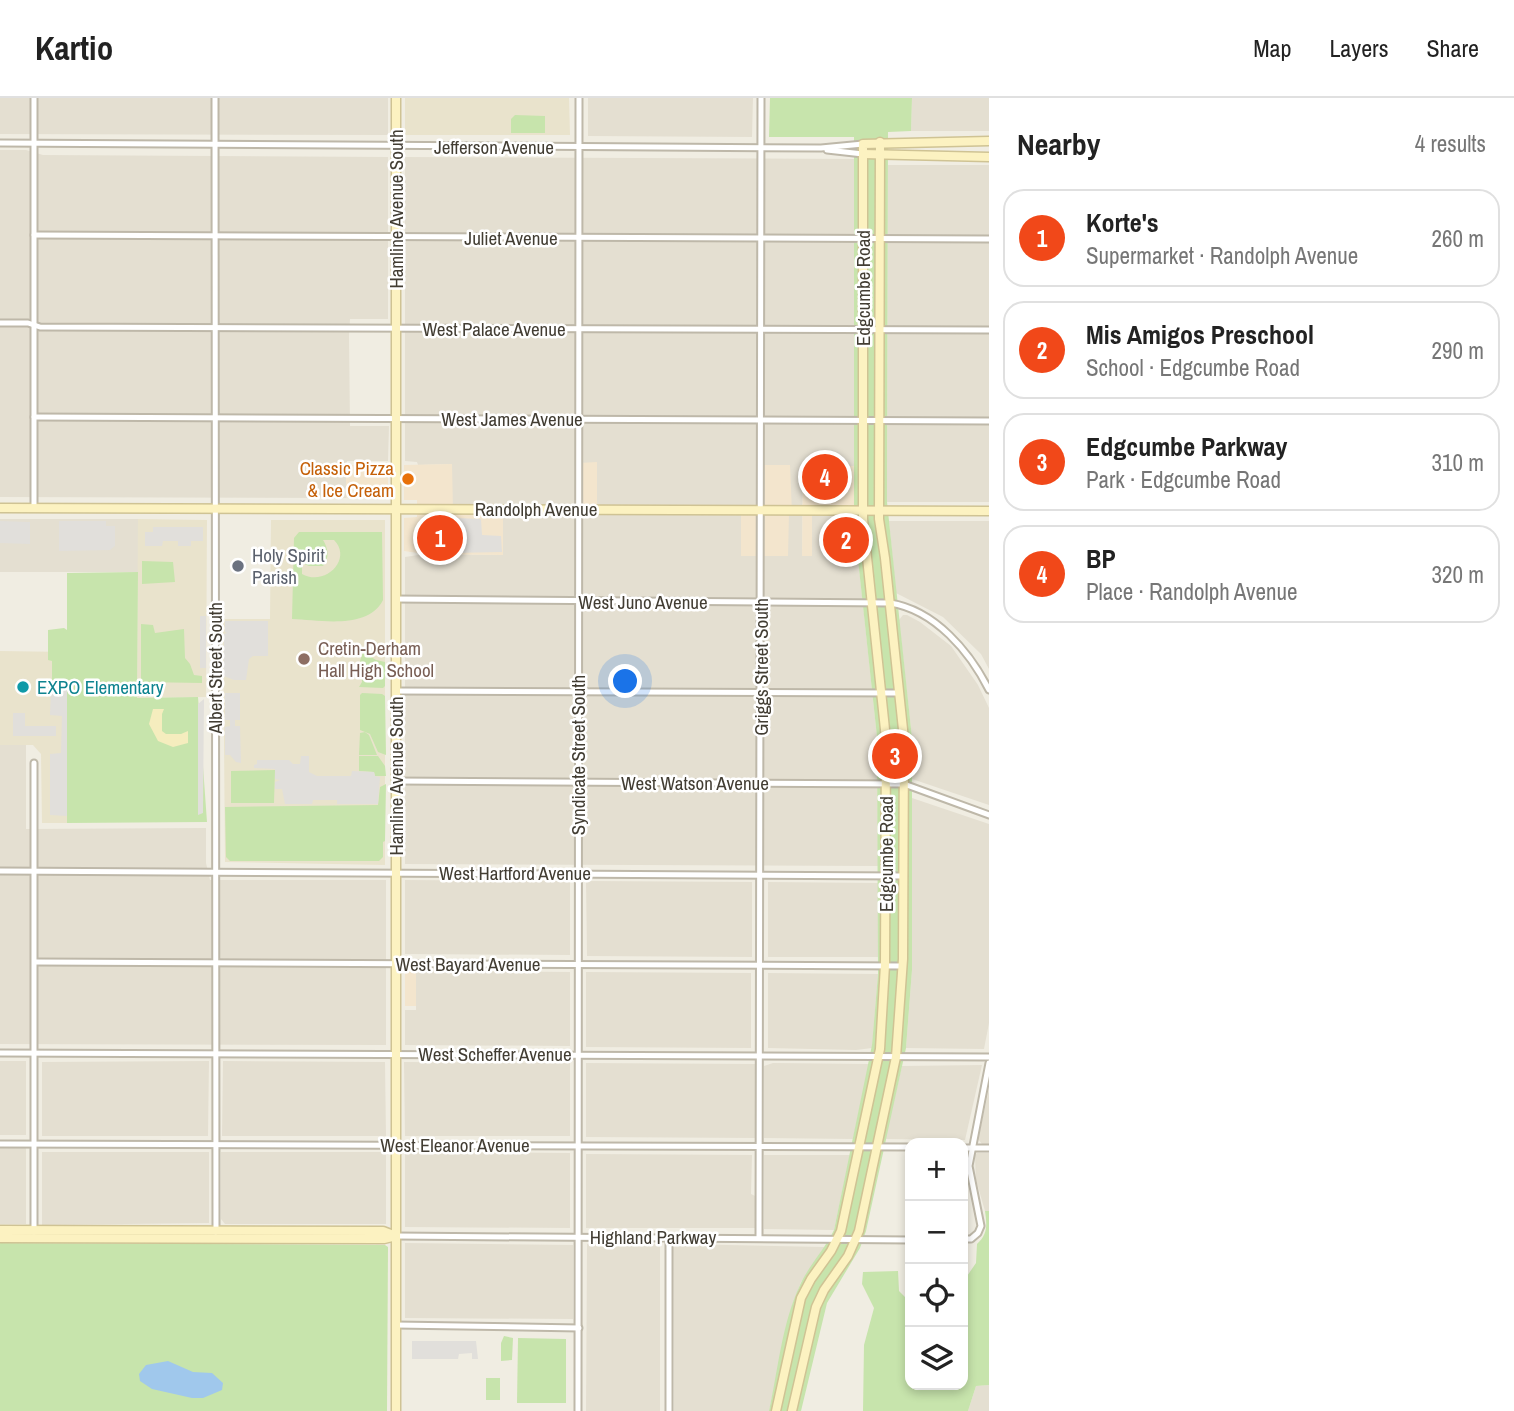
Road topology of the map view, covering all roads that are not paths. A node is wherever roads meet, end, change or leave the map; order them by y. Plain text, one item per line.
1 (34, 98) edge
2 (215, 98) edge
3 (396, 98) edge
4 (579, 98) edge
5 (761, 98) edge
6 (989, 141) edge
7 (880, 142) junction
8 (0, 143) edge
9 (34, 143) junction
10 (863, 144) junction
11 (215, 146) junction
12 (396, 146) junction
13 (579, 147) junction
14 (761, 148) junction
15 (821, 148) junction
16 (863, 154) junction
17 (880, 156) junction
18 (989, 157) edge
19 (34, 235) junction
20 (215, 236) junction
21 (396, 238) junction
22 (579, 239) junction
23 (989, 239) edge
24 (761, 240) junction
25 (862, 240) junction
26 (881, 240) junction
27 (0, 323) edge
28 (34, 324) junction
29 (215, 327) junction
30 (396, 328) junction
31 (579, 329) junction
32 (761, 330) junction
33 (863, 330) junction
34 (879, 330) junction
35 (989, 330) edge
36 (34, 417) junction
37 (215, 418) junction
38 (396, 418) junction
39 (579, 419) junction
40 (761, 420) junction
41 (863, 420) junction
42 (879, 421) junction
43 (989, 421) edge
44 (0, 508) edge
45 (34, 508) junction
46 (215, 509) junction
47 (396, 509) junction
48 (579, 509) junction
49 (761, 510) junction
50 (863, 511) junction
51 (879, 511) junction
52 (989, 512) edge
53 (396, 599) junction
54 (578, 602) junction
55 (761, 602) junction
56 (872, 603) junction
57 (890, 603) junction
58 (989, 690) edge
59 (396, 691) junction
60 (578, 692) junction
61 (761, 693) junction
62 (898, 693) junction
63 (882, 694) junction
64 (34, 763) dead end
65 (396, 781) junction
66 (578, 782) junction
67 (760, 783) junction
68 (886, 784) junction
69 (904, 784) junction
70 (989, 815) edge
71 (0, 871) edge
72 (34, 871) junction
73 (216, 872) junction
74 (396, 873) junction
75 (578, 874) junction
76 (760, 875) junction
77 (885, 876) junction
78 (904, 876) junction
79 (35, 962) junction
80 (216, 963) junction
81 (396, 963) junction
82 (578, 964) junction
83 (760, 965) junction
84 (885, 965) junction
85 (902, 966) junction
86 (0, 1053) edge
87 (35, 1053) junction
88 (216, 1054) junction
89 (396, 1054) junction
90 (578, 1055) junction
91 (760, 1056) junction
92 (878, 1057) junction
93 (896, 1057) junction
94 (989, 1057) edge
95 (989, 1063) edge
96 (0, 1144) edge
97 (35, 1144) junction
98 (216, 1144) junction
99 (396, 1145) junction
100 (578, 1146) junction
101 (760, 1146) junction
102 (876, 1147) junction
103 (905, 1147) edge
104 (858, 1148) junction
105 (971, 1148) junction
106 (989, 1148) edge
107 (0, 1230) edge
108 (35, 1234) junction
109 (216, 1234) junction
110 (396, 1236) junction
111 (578, 1236) junction
112 (669, 1237) junction
113 (759, 1237) junction
114 (0, 1238) edge
115 (838, 1238) junction
116 (856, 1238) junction
117 (968, 1239) edge
118 (905, 1240) edge
119 (396, 1325) junction
120 (579, 1328) junction
121 (397, 1411) edge
122 (578, 1411) edge
123 (669, 1411) edge
124 (776, 1411) edge
125 (792, 1411) edge

1 - 9 street
2 - 11 street, Albert Street South
3 - 12 street, Hamline Avenue South
4 - 13 street, Syndicate Street South
5 - 14 street, Griggs Street South
6 - 7 street
7 - 10 street
7 - 17 street, Edgcumbe Road
8 - 9 street, Jefferson Avenue
9 - 11 street, Jefferson Avenue
9 - 19 street
10 - 15 street, Jefferson Avenue
10 - 16 street, Edgcumbe Road
11 - 12 street, Jefferson Avenue
11 - 20 street, Albert Street South
12 - 13 street, Jefferson Avenue
12 - 21 street, Hamline Avenue South
13 - 14 street, Jefferson Avenue
13 - 22 street, Syndicate Street South
14 - 15 street, Jefferson Avenue
14 - 24 street, Griggs Street South
15 - 16 street, Jefferson Avenue
16 - 17 street
16 - 25 street, Edgcumbe Road
17 - 18 street
17 - 26 street, Edgcumbe Road
19 - 20 street, Juliet Avenue
19 - 28 street
20 - 21 street, Juliet Avenue
20 - 29 street, Albert Street South
21 - 22 street, Juliet Avenue
21 - 30 street, Hamline Avenue South
22 - 24 street, Juliet Avenue
22 - 31 street, Syndicate Street South
23 - 26 street, Juliet Avenue
24 - 25 street, Juliet Avenue
24 - 32 street, Griggs Street South
25 - 26 street, Juliet Avenue
25 - 33 street, Edgcumbe Road
26 - 34 street, Edgcumbe Road
27 - 28 street, West Palace Avenue
28 - 29 street, West Palace Avenue
28 - 36 street
29 - 30 street, West Palace Avenue
29 - 37 street, Albert Street South
30 - 31 street, West Palace Avenue
30 - 38 street, Hamline Avenue South
31 - 32 street, West Palace Avenue
31 - 39 street, Syndicate Street South
32 - 33 street, West Palace Avenue
32 - 40 street, Griggs Street South
33 - 34 street, West Palace Avenue
33 - 41 street, Edgcumbe Road
34 - 35 street, West Palace Avenue
34 - 42 street, Edgcumbe Road
36 - 37 street, West James Avenue
36 - 45 street
37 - 38 street, West James Avenue
37 - 46 street, Albert Street South
38 - 39 street, West James Avenue
38 - 47 street, Hamline Avenue South
39 - 40 street, West James Avenue
39 - 48 street, Syndicate Street South
40 - 41 street, West James Avenue
40 - 49 street, Griggs Street South
41 - 42 street, West James Avenue
41 - 50 street, Edgcumbe Road
42 - 43 street, West James Avenue
42 - 51 street, Edgcumbe Road
44 - 45 street, Randolph Avenue
45 - 46 street, Randolph Avenue
46 - 47 street, Randolph Avenue
46 - 73 street, Albert Street South
47 - 48 street, Randolph Avenue
47 - 53 street, Hamline Avenue South
48 - 49 street, Randolph Avenue
48 - 54 street, Syndicate Street South
49 - 50 street, Randolph Avenue
49 - 55 street, Griggs Street South
50 - 51 street, Randolph Avenue
50 - 56 street, Edgcumbe Road
51 - 52 street, Randolph Avenue
51 - 57 street, Edgcumbe Road
53 - 54 street, West Juno Avenue
53 - 59 street, Hamline Avenue South
54 - 55 street, West Juno Avenue
54 - 60 street, Syndicate Street South
55 - 56 street, West Juno Avenue
55 - 61 street, Griggs Street South
56 - 57 street, West Juno Avenue
56 - 63 street, Edgcumbe Road
57 - 58 street
57 - 62 street, Edgcumbe Road
59 - 60 street
59 - 65 street, Hamline Avenue South
60 - 61 street
60 - 66 street, Syndicate Street South
61 - 63 street
61 - 67 street, Griggs Street South
62 - 63 street
62 - 69 street, Edgcumbe Road
63 - 68 street, Edgcumbe Road
64 - 72 street
65 - 66 street, West Watson Avenue
65 - 74 street, Hamline Avenue South
66 - 67 street, West Watson Avenue
66 - 75 street, Syndicate Street South
67 - 68 street, West Watson Avenue
67 - 76 street, Griggs Street South
68 - 69 street, West Watson Avenue
68 - 77 street, Edgcumbe Road
69 - 70 street, West Watson Avenue
69 - 78 street, Edgcumbe Road
71 - 72 street, West Hartford Avenue
72 - 73 street, West Hartford Avenue
72 - 79 street
73 - 74 street, West Hartford Avenue
73 - 80 street, Albert Street South
74 - 75 street, West Hartford Avenue
74 - 81 street, Hamline Avenue South
75 - 76 street, West Hartford Avenue
75 - 82 street, Syndicate Street South
76 - 77 street, West Hartford Avenue
76 - 83 street, Griggs Street South
77 - 78 street, West Hartford Avenue
77 - 84 street, Edgcumbe Road
78 - 85 street, Edgcumbe Road
79 - 80 street, West Bayard Avenue
79 - 87 street
80 - 81 street, West Bayard Avenue
80 - 88 street, Albert Street South
81 - 82 street, West Bayard Avenue
81 - 89 street, Hamline Avenue South
82 - 83 street, West Bayard Avenue
82 - 90 street, Syndicate Street South
83 - 84 street, West Bayard Avenue
83 - 91 street, Griggs Street South
84 - 85 street, West Bayard Avenue
84 - 92 street, Edgcumbe Road
85 - 93 street, Edgcumbe Road
86 - 87 street, West Scheffer Avenue
87 - 88 street, West Scheffer Avenue
87 - 97 street
88 - 89 street, West Scheffer Avenue
88 - 98 street, Albert Street South
89 - 90 street, West Scheffer Avenue
89 - 99 street, Hamline Avenue South
90 - 91 street, West Scheffer Avenue
90 - 100 street, Syndicate Street South
91 - 92 street, West Scheffer Avenue
91 - 101 street, Griggs Street South
92 - 93 street, West Scheffer Avenue
92 - 104 street, Edgcumbe Road
93 - 94 street, West Scheffer Avenue
93 - 102 street, Edgcumbe Road
95 - 105 street
96 - 97 street, West Eleanor Avenue
97 - 98 street, West Eleanor Avenue
97 - 108 street
98 - 99 street, West Eleanor Avenue
98 - 109 street, Albert Street South
99 - 100 street, West Eleanor Avenue
99 - 110 street, Hamline Avenue South
100 - 101 street, West Eleanor Avenue
100 - 111 street, Syndicate Street South
101 - 104 street, West Eleanor Avenue
101 - 113 street, Griggs Street South
102 - 103 street, West Eleanor Avenue
102 - 104 street, West Eleanor Avenue
102 - 116 street, Edgcumbe Road
104 - 115 street, Edgcumbe Road
105 - 106 street
105 - 117 street
107 - 108 street, Highland Parkway
108 - 109 street, Highland Parkway
108 - 114 street, Highland Parkway
109 - 110 street, Highland Parkway
110 - 111 street, Highland Parkway
110 - 119 street, Hamline Avenue South
111 - 112 street, Highland Parkway
111 - 120 street, Syndicate Street South
112 - 113 street, Highland Parkway
112 - 123 street
113 - 115 street, Highland Parkway
115 - 116 street, Highland Parkway
115 - 124 street, Edgcumbe Road
116 - 118 street, Highland Parkway
116 - 125 street, Edgcumbe Road
119 - 120 street
119 - 121 street, Hamline Avenue South
120 - 122 street, Syndicate Street South

